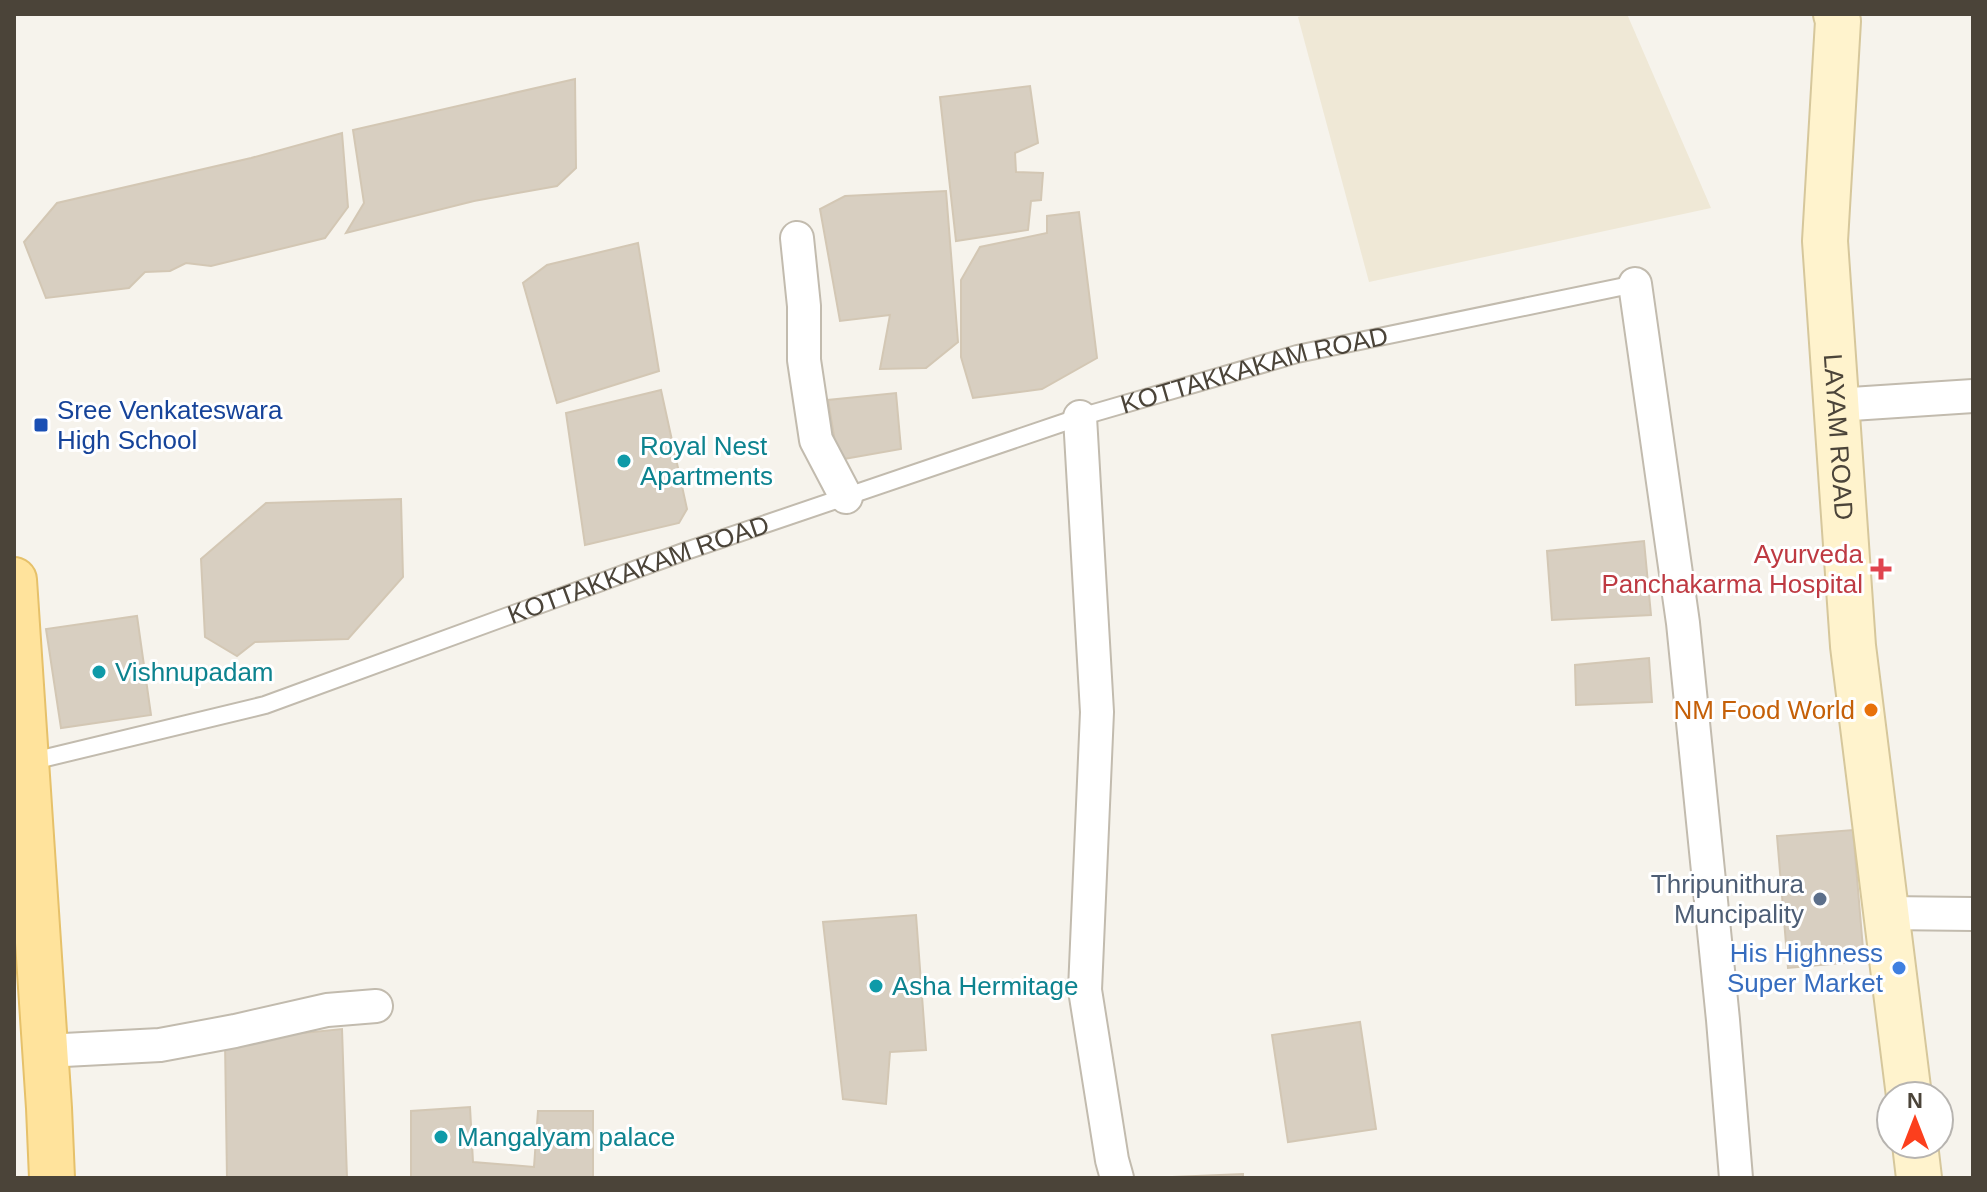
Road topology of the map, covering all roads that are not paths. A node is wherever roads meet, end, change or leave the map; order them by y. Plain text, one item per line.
1 (1836, 14) edge
2 (797, 238) dead end
3 (1635, 284) joint
4 (1973, 396) edge
5 (1836, 405) junction
6 (1080, 417) junction
7 (846, 497) junction
8 (14, 580) edge
9 (26, 762) junction
10 (24, 862) edge
11 (1886, 913) junction
12 (1973, 914) edge
13 (376, 1006) dead end
14 (45, 1051) junction
15 (1907, 1080) edge
16 (52, 1178) edge
17 (1117, 1178) edge
18 (1736, 1178) edge

1 - 5 street, LAYAM ROAD
2 - 7 street
3 - 6 lane, KOTTAKKAKAM ROAD
3 - 18 street, KOTTAKKAKAM ROAD
4 - 5 street
5 - 11 street, LAYAM ROAD
6 - 7 lane, KOTTAKKAKAM ROAD
6 - 17 street
7 - 9 lane, KOTTAKKAKAM ROAD
8 - 9 main road
9 - 10 main road
10 - 14 main road
11 - 12 street
11 - 15 street, LAYAM ROAD
13 - 14 street
14 - 16 main road

